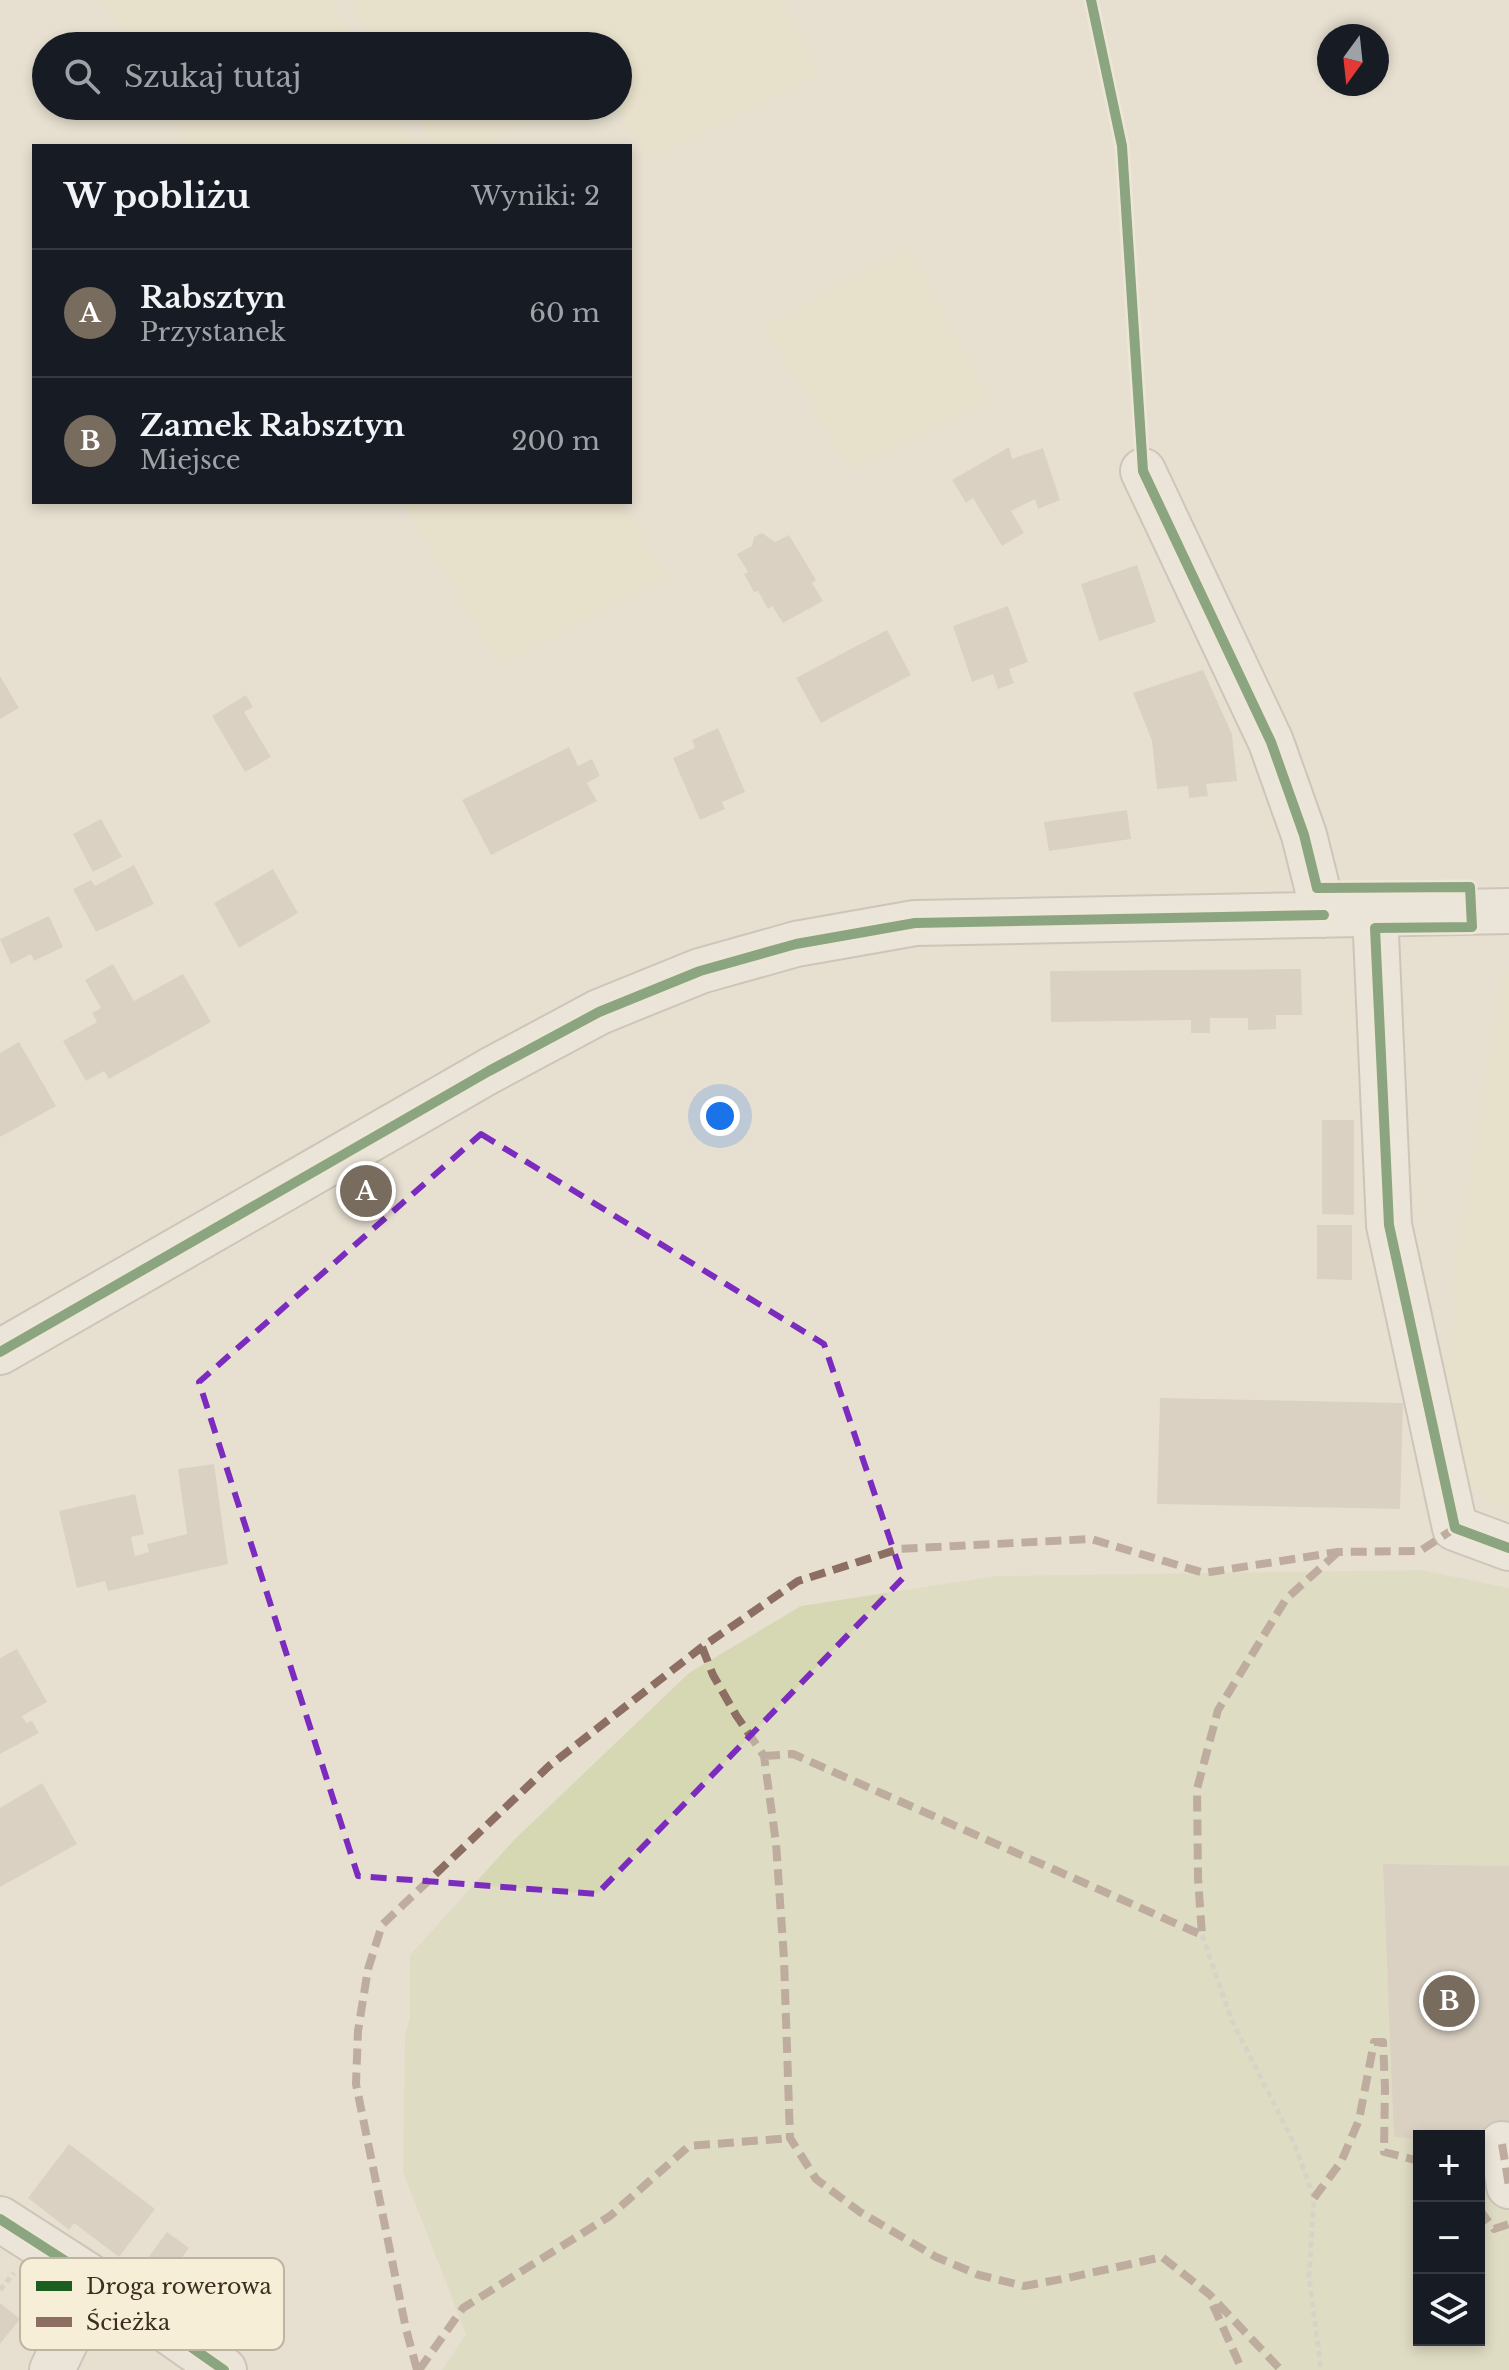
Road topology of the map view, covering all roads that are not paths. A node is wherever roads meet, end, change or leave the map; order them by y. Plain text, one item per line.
1 (1143, 471) dead end
2 (1509, 911) edge
3 (1375, 912) junction
4 (1324, 915) junction
5 (0, 1352) edge
6 (1509, 1548) edge
7 (0, 2219) edge
8 (61, 2258) edge
9 (62, 2350) edge
10 (195, 2350) edge
11 (52, 2370) edge
12 (224, 2370) edge

1 - 4 street
2 - 3 street
3 - 4 street
3 - 6 street
4 - 5 street
7 - 8 street
9 - 11 street
10 - 12 street

